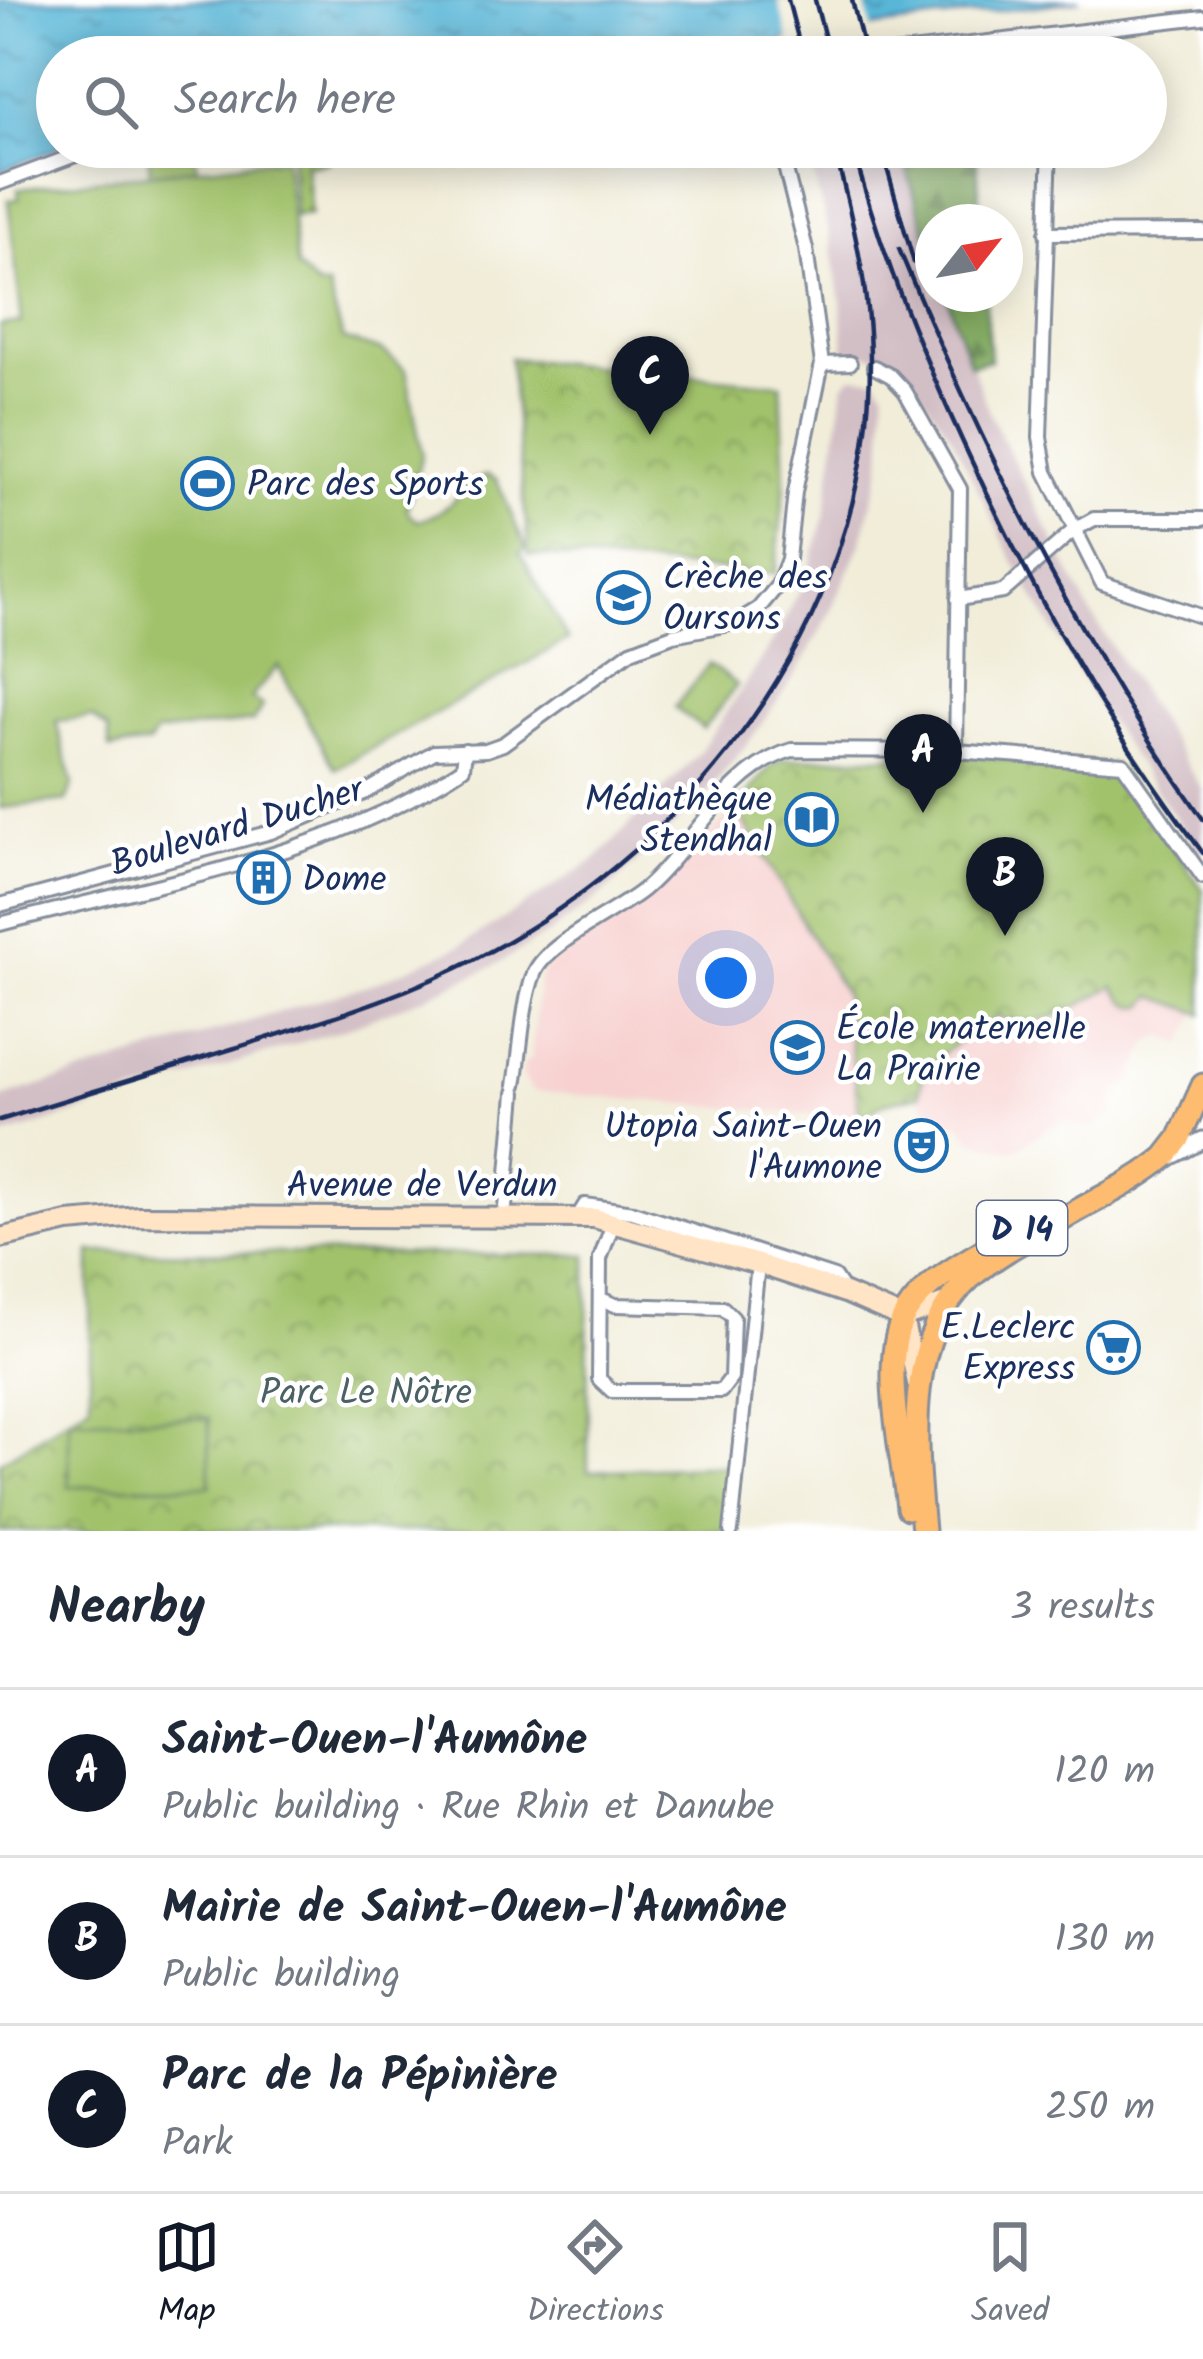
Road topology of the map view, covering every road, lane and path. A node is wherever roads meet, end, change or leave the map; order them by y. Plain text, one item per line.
1 (1203, 16) edge
2 (1054, 35) joint
3 (1045, 36) edge
4 (40, 168) edge
5 (785, 168) edge
6 (1048, 168) edge
7 (0, 183) edge
8 (1203, 232) edge
9 (1046, 233) junction
10 (850, 363) dead end
11 (822, 364) junction
12 (874, 368) dead end
13 (1203, 519) edge
14 (1074, 530) junction
15 (958, 599) junction
16 (1203, 617) edge
17 (465, 750) junction
18 (956, 751) junction
19 (393, 779) junction
20 (404, 802) junction
21 (1203, 877) edge
22 (0, 904) edge
23 (0, 923) edge
24 (1203, 1085) edge
25 (1191, 1122) edge
26 (1203, 1140) edge
27 (1155, 1165) junction
28 (578, 1218) junction
29 (504, 1219) junction
30 (614, 1221) junction
31 (0, 1238) edge
32 (758, 1264) junction
33 (845, 1292) junction
34 (601, 1299) junction
35 (948, 1302) junction
36 (903, 1318) junction
37 (919, 1394) junction
38 (730, 1531) edge
39 (911, 1531) edge
40 (923, 1531) edge

1 - 2 street
2 - 3 street
4 - 7 street
5 - 11 street, Boulevard Ducher
6 - 9 street
8 - 9 street
9 - 14 street
10 - 11 street
11 - 17 street, Boulevard Ducher
12 - 15 street
13 - 14 street
14 - 15 street
14 - 16 street
15 - 18 street
17 - 19 street, Boulevard Ducher
17 - 20 street, Boulevard Ducher
18 - 21 street
18 - 29 street
19 - 20 street
19 - 22 street, Boulevard Ducher
20 - 23 street, Boulevard Ducher
24 - 25 main road, D 14
25 - 27 main road, D 14
25 - 36 main road, D 14
26 - 27 street
27 - 35 main road, D 14
28 - 29 main road, Avenue de Verdun
28 - 30 main road, Avenue de Verdun
28 - 33 street
29 - 31 main road, Avenue de Verdun
30 - 32 main road, Avenue de Verdun
30 - 34 street
32 - 33 main road, Avenue de Verdun
32 - 38 street
33 - 36 main road, Avenue de Verdun
34 - 34 street
35 - 36 main road
35 - 37 main road, D 14
36 - 37 main road, D 14
36 - 39 main road
37 - 40 main road, D 14

